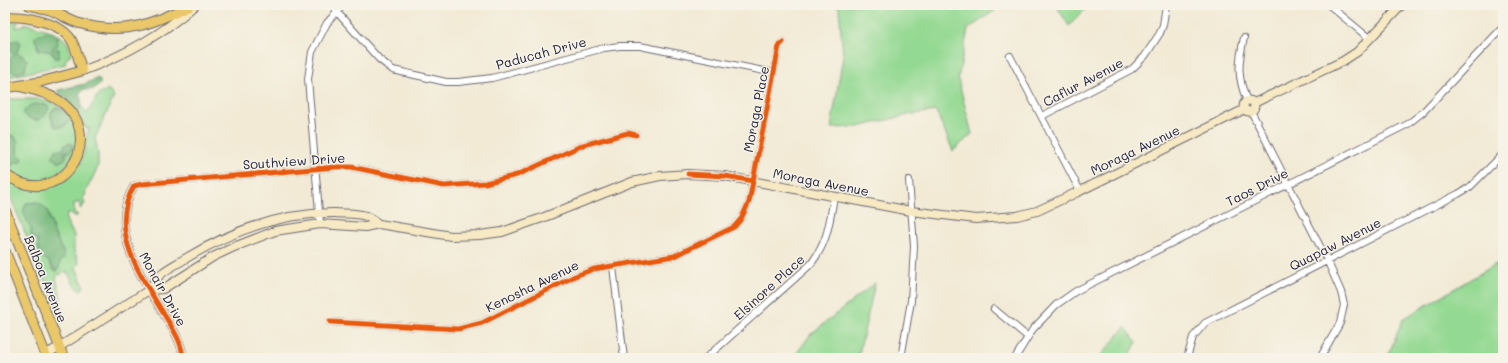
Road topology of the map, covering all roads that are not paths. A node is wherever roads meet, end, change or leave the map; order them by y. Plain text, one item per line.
1 (29, 5) edge
2 (190, 5) edge
3 (195, 5) edge
4 (343, 5) edge
5 (1166, 5) edge
6 (1329, 5) edge
7 (1402, 5) edge
8 (336, 12) junction
9 (5, 17) edge
10 (1503, 27) edge
11 (1244, 38) dead end
12 (1370, 39) junction
13 (783, 42) dead end
14 (1010, 56) dead end
15 (82, 71) junction
16 (774, 73) junction
17 (17, 86) junction
18 (5, 88) edge
19 (1249, 106) junction
20 (1042, 116) junction
21 (636, 135) dead end
22 (1503, 154) edge
23 (316, 169) junction
24 (5, 174) edge
25 (909, 180) dead end
26 (753, 182) junction
27 (1289, 183) junction
28 (134, 186) joint
29 (1080, 191) junction
30 (834, 197) junction
31 (5, 210) edge
32 (911, 211) junction
33 (320, 213) junction
34 (320, 224) junction
35 (379, 224) junction
36 (5, 251) edge
37 (1327, 260) junction
38 (613, 267) junction
39 (150, 290) junction
40 (994, 310) dead end
41 (330, 322) dead end
42 (1028, 337) junction
43 (59, 347) junction
44 (46, 356) edge
45 (64, 358) edge
46 (183, 358) edge
47 (624, 358) edge
48 (706, 358) edge
49 (901, 358) edge
50 (1015, 358) edge
51 (1187, 358) edge
52 (1320, 358) edge

1 - 2 main road
3 - 15 main road
4 - 8 street
5 - 20 street, Caflur Avenue
6 - 12 street
7 - 12 main road, Moraga Avenue
8 - 16 street, Paducah Drive
8 - 23 street
9 - 15 main road
10 - 27 street, Taos Drive
11 - 19 street
12 - 19 main road, Moraga Avenue
13 - 16 street, Moraga Place
14 - 20 street
15 - 17 main road
16 - 26 street, Moraga Place
17 - 18 main road
17 - 24 main road
19 - 27 street
19 - 29 main road, Moraga Avenue
20 - 29 street
21 - 23 street, Southview Drive
22 - 37 street, Quapaw Avenue
23 - 28 street, Southview Drive
23 - 33 street
25 - 32 street
26 - 30 main road, Moraga Avenue
26 - 35 main road, Moraga Avenue
26 - 38 street, Kenosha Avenue
27 - 37 street
27 - 42 street, Taos Drive
28 - 39 street, Monair Drive
29 - 32 main road, Moraga Avenue
30 - 32 main road, Moraga Avenue
30 - 48 street, Elsinore Place
31 - 43 main road, Balboa Avenue
32 - 49 street
33 - 34 street
33 - 35 main road, Moraga Avenue
33 - 39 main road, Moraga Avenue
34 - 35 main road, Moraga Avenue
34 - 39 main road, Moraga Avenue
36 - 44 main road
37 - 51 street, Quapaw Avenue
37 - 52 street
38 - 41 street, Kenosha Avenue
38 - 47 street
39 - 43 main road, Moraga Avenue
39 - 46 street, Monair Drive
40 - 42 street
42 - 50 street, Taos Drive
43 - 44 main road, Moraga Avenue
43 - 45 main road, Balboa Avenue

